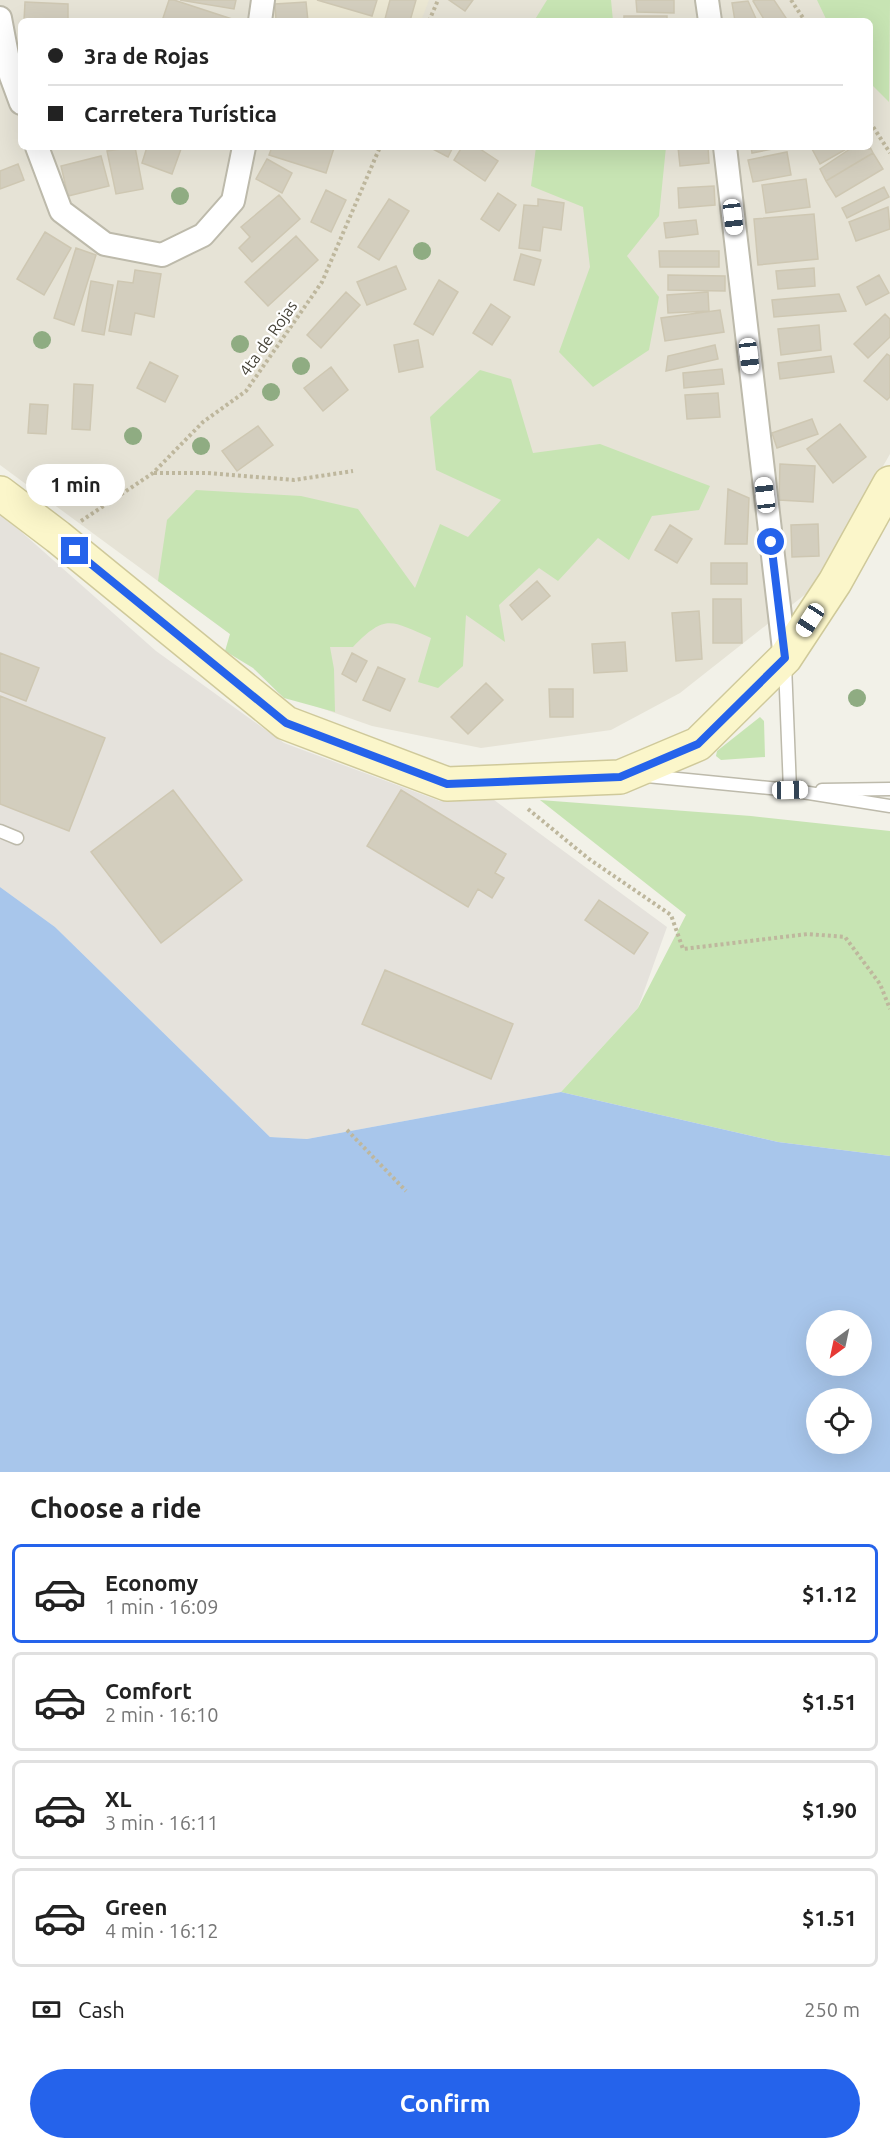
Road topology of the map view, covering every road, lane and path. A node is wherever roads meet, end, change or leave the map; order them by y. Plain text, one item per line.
1 (263, 0) edge
2 (438, 0) edge
3 (707, 0) edge
4 (791, 0) edge
5 (0, 18) edge
6 (260, 18) edge
7 (430, 18) edge
8 (710, 18) edge
9 (803, 18) edge
10 (18, 95) edge
11 (873, 127) edge
12 (39, 150) edge
13 (243, 150) edge
14 (379, 150) edge
15 (724, 150) edge
16 (890, 153) edge
17 (353, 471) dead end
18 (153, 473) junction
19 (890, 483) edge
20 (0, 493) edge
21 (58, 537) junction
22 (785, 658) junction
23 (626, 774) junction
24 (495, 782) junction
25 (890, 789) edge
26 (790, 790) junction
27 (890, 806) edge
28 (0, 831) edge
29 (17, 837) dead end
30 (890, 1009) edge
31 (347, 1130) dead end
32 (406, 1191) dead end

1 - 6 street
2 - 7 path
3 - 8 street
4 - 9 path
5 - 10 street
11 - 16 path
12 - 13 street
14 - 18 path, 4ta de Rojas
15 - 22 street
17 - 18 path
18 - 21 path, 4ta de Rojas
19 - 22 main road
20 - 21 main road
21 - 24 main road
22 - 23 main road
22 - 26 lane
23 - 24 main road
23 - 26 lane
24 - 30 path
25 - 26 lane
26 - 27 lane
28 - 29 lane
31 - 32 path

